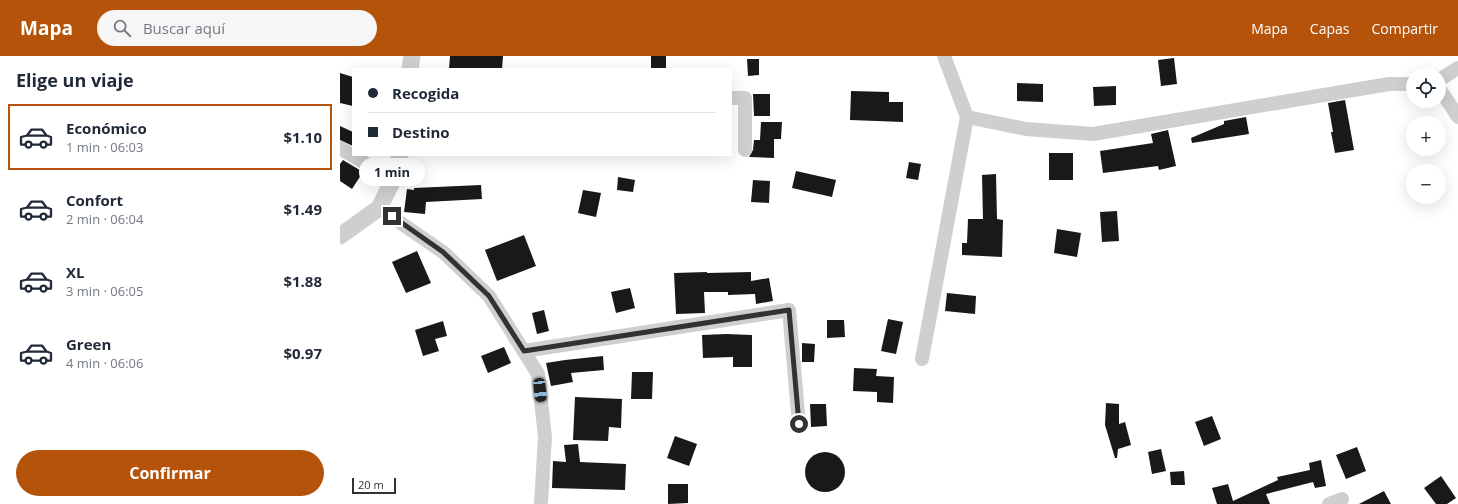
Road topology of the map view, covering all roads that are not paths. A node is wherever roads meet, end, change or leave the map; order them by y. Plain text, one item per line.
1 (412, 56) edge
2 (944, 56) edge
3 (410, 68) edge
4 (1458, 68) edge
5 (1446, 76) edge
6 (1406, 84) edge
7 (732, 98) edge
8 (1446, 99) edge
9 (967, 117) junction
10 (1458, 117) edge
11 (340, 148) edge
12 (746, 150) dead end
13 (352, 155) edge
14 (353, 156) edge
15 (400, 156) edge
16 (393, 180) junction
17 (379, 208) junction
18 (340, 236) edge
19 (524, 351) junction
20 (922, 359) dead end
21 (799, 424) dead end
22 (1342, 499) dead end
23 (542, 504) edge
24 (1329, 504) edge

1 - 3 street
2 - 9 street
4 - 5 street
6 - 9 street
7 - 12 street
8 - 10 street
9 - 20 street
11 - 13 street
14 - 16 street
15 - 16 street
16 - 17 street
17 - 18 street
17 - 19 street
19 - 21 street
19 - 23 street
22 - 24 street

